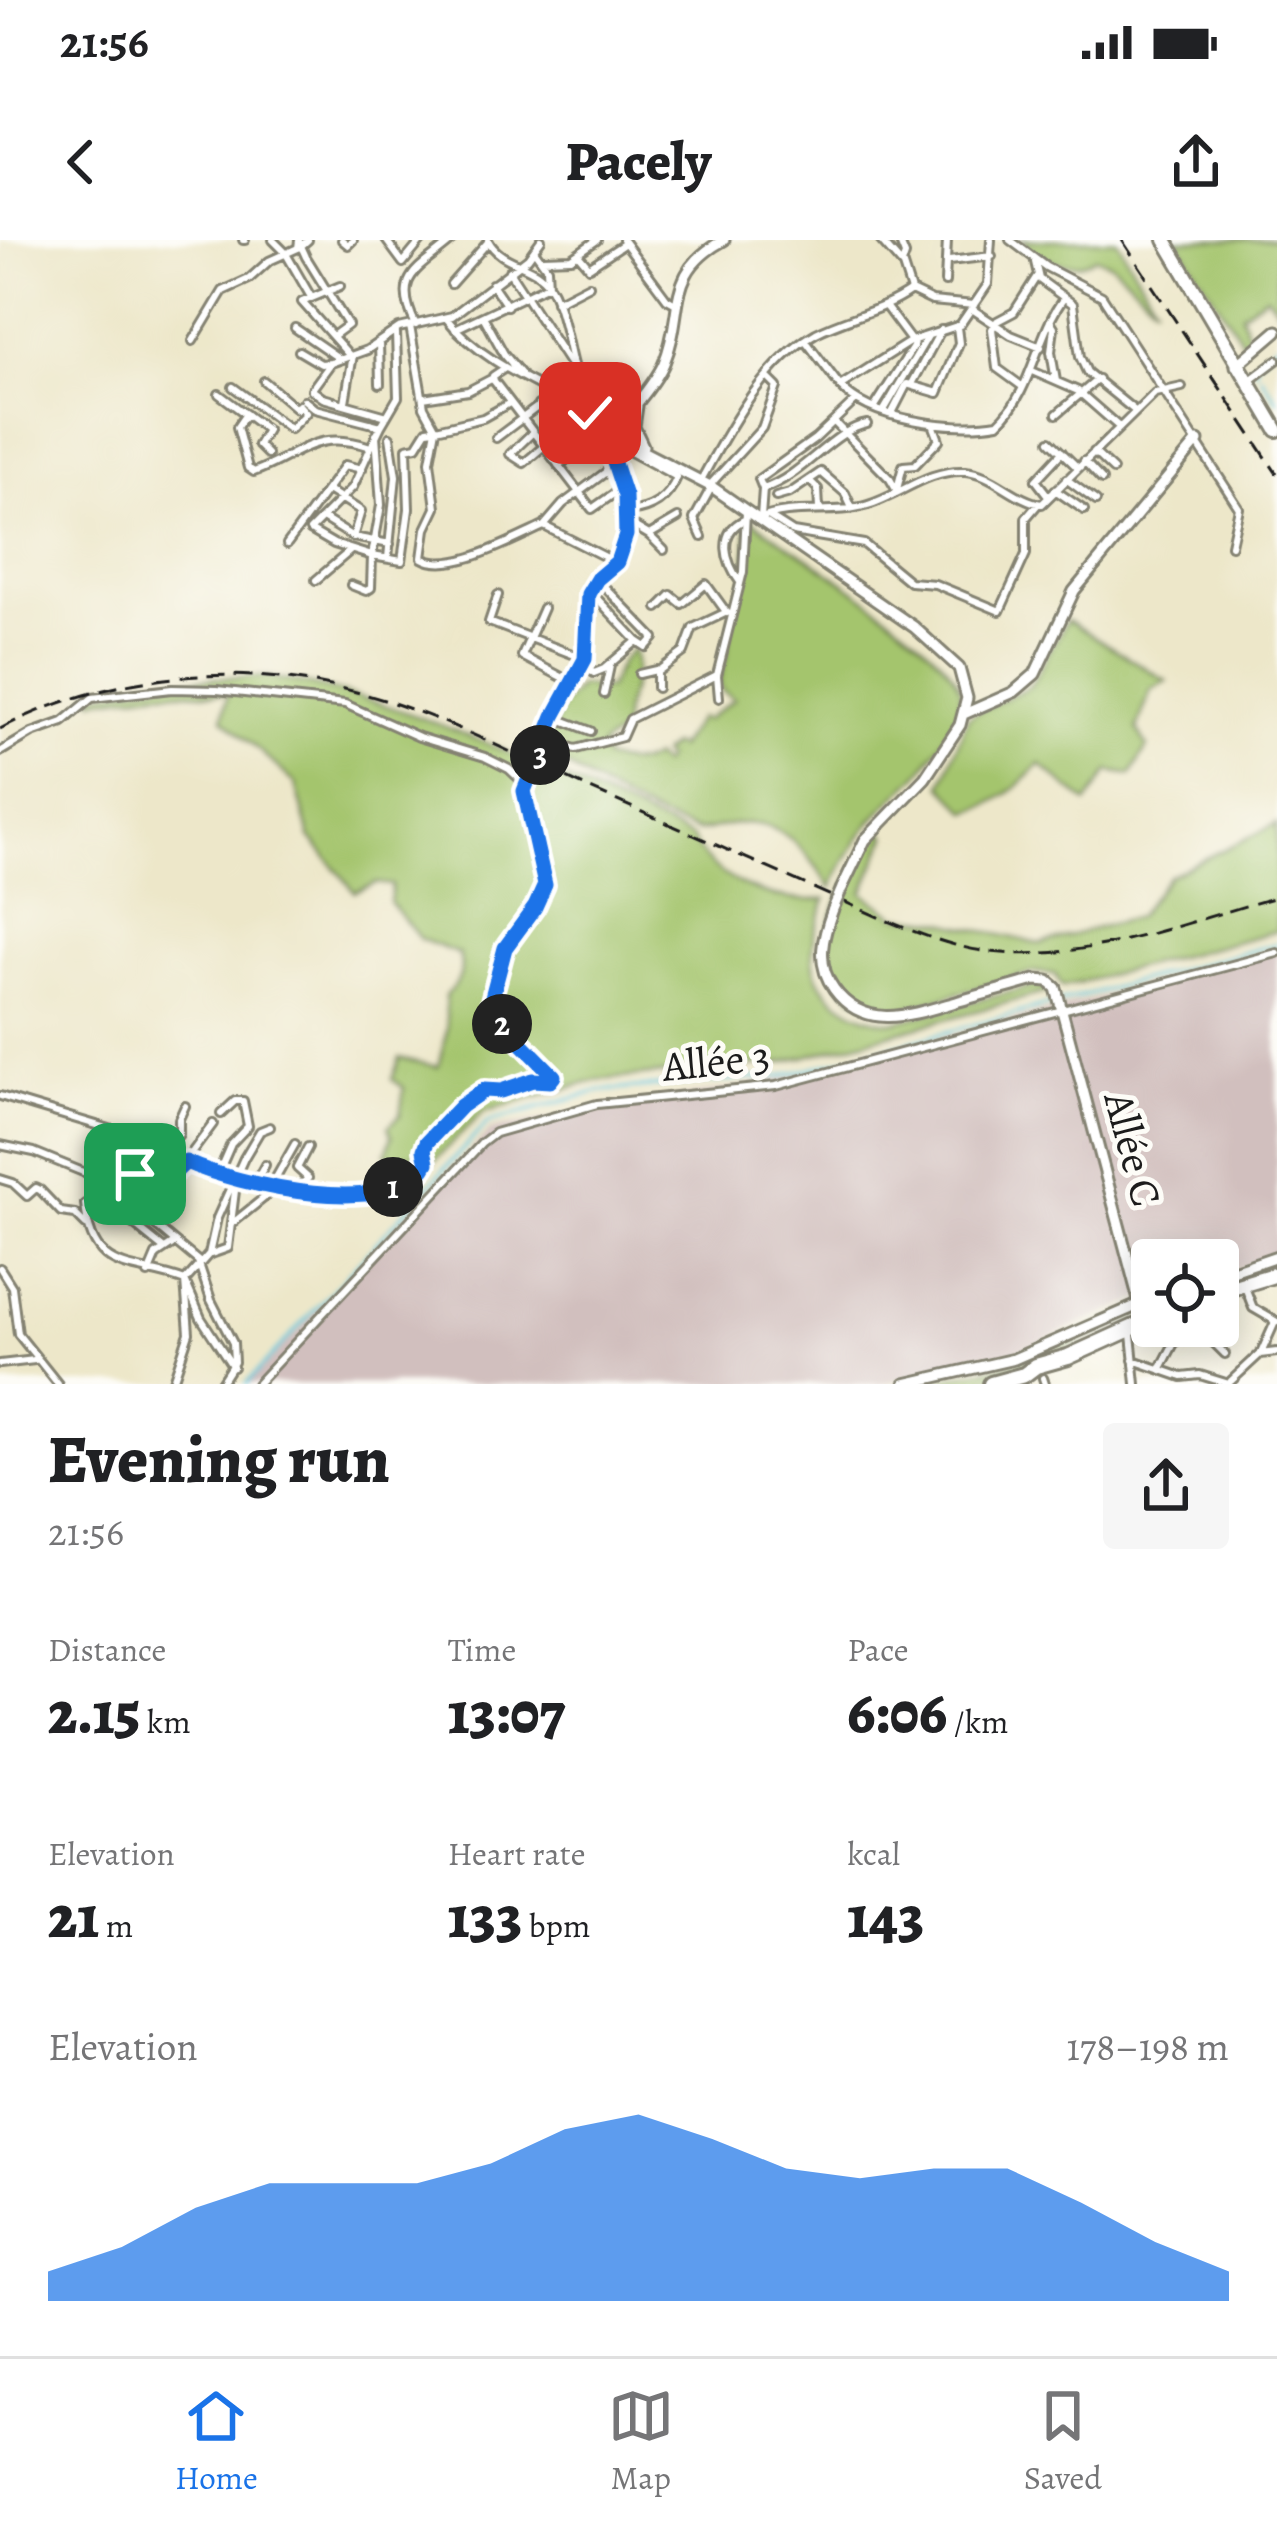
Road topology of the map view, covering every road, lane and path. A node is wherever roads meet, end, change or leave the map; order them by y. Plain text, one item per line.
1 (273, 240) edge
2 (342, 240) edge
3 (353, 240) edge
4 (386, 240) edge
5 (422, 240) edge
6 (453, 240) edge
7 (541, 240) edge
8 (597, 240) edge
9 (724, 240) edge
10 (880, 240) edge
11 (899, 240) edge
12 (947, 240) edge
13 (991, 240) edge
14 (1010, 240) edge
15 (1165, 240) edge
16 (488, 241) edge
17 (300, 242) edge
18 (624, 242) edge
19 (534, 250) junction
20 (285, 252) junction
21 (578, 254) junction
22 (607, 255) junction
23 (992, 256) junction
24 (543, 259) junction
25 (1036, 260) junction
26 (949, 261) junction
27 (521, 263) junction
28 (902, 264) junction
29 (509, 271) junction
30 (1037, 276) junction
31 (945, 282) dead end
32 (451, 284) dead end
33 (492, 284) junction
34 (548, 285) junction
35 (589, 285) dead end
36 (340, 286) dead end
37 (329, 290) junction
38 (910, 291) junction
39 (527, 296) junction
40 (311, 298) junction
41 (1064, 298) junction
42 (556, 302) junction
43 (676, 304) junction
44 (507, 306) junction
45 (885, 306) junction
46 (973, 307) junction
47 (460, 312) junction
48 (483, 316) junction
49 (446, 318) junction
50 (1050, 321) junction
51 (996, 322) junction
52 (467, 324) junction
53 (413, 326) junction
54 (957, 327) junction
55 (295, 328) dead end
56 (396, 329) junction
57 (455, 329) junction
58 (941, 330) junction
59 (1277, 332) edge
60 (929, 333) junction
61 (333, 335) junction
62 (805, 340) junction
63 (193, 341) dead end
64 (912, 341) junction
65 (380, 342) junction
66 (1041, 347) junction
67 (299, 351) dead end
68 (352, 356) junction
69 (506, 358) junction
70 (340, 359) junction
71 (1277, 360) edge
72 (331, 363) junction
73 (502, 366) junction
74 (1236, 366) junction
75 (1031, 371) junction
76 (576, 375) junction
77 (493, 377) junction
78 (524, 377) junction
79 (768, 378) junction
80 (1098, 379) junction
81 (264, 381) dead end
82 (1056, 382) junction
83 (1246, 383) junction
84 (380, 384) dead end
85 (911, 384) junction
86 (840, 386) junction
87 (233, 387) dead end
88 (1024, 387) junction
89 (1182, 387) dead end
90 (1163, 389) junction
91 (312, 390) junction
92 (554, 393) junction
93 (219, 394) dead end
94 (1082, 394) junction
95 (422, 398) junction
96 (345, 402) junction
97 (636, 402) junction
98 (854, 402) junction
99 (508, 404) junction
100 (574, 404) junction
101 (538, 405) junction
102 (298, 407) junction
103 (1136, 411) junction
104 (883, 412) junction
105 (268, 413) junction
106 (246, 414) junction
107 (1058, 414) dead end
108 (388, 416) junction
109 (520, 418) junction
110 (550, 422) junction
111 (834, 422) junction
112 (931, 422) junction
113 (260, 424) junction
114 (867, 424) dead end
115 (606, 426) junction
116 (1119, 427) junction
117 (436, 429) junction
118 (1277, 430) edge
119 (378, 431) junction
120 (844, 432) junction
121 (532, 434) junction
122 (563, 436) junction
123 (390, 437) dead end
124 (496, 438) dead end
125 (1050, 441) dead end
126 (1198, 441) junction
127 (370, 447) junction
128 (543, 447) junction
129 (630, 447) junction
130 (718, 449) junction
131 (646, 451) junction
132 (1062, 452) junction
133 (1094, 452) junction
134 (576, 453) junction
135 (267, 454) dead end
136 (732, 461) junction
137 (1080, 464) junction
138 (558, 465) junction
139 (615, 465) junction
140 (668, 466) junction
141 (362, 470) junction
142 (1113, 470) dead end
143 (1066, 478) junction
144 (809, 480) junction
145 (1102, 480) dead end
146 (707, 484) junction
147 (623, 488) junction
148 (763, 489) junction
149 (328, 490) junction
150 (896, 490) junction
151 (578, 491) junction
152 (1052, 494) junction
153 (776, 497) dead end
154 (344, 498) junction
155 (1096, 501) dead end
156 (1038, 504) junction
157 (852, 508) junction
158 (819, 509) junction
159 (1084, 510) dead end
160 (627, 512) junction
161 (755, 517) junction
162 (678, 518) dead end
163 (324, 519) junction
164 (627, 521) junction
165 (544, 526) junction
166 (650, 535) junction
167 (353, 537) junction
168 (701, 537) dead end
169 (377, 543) junction
170 (287, 544) dead end
171 (390, 544) junction
172 (1231, 545) dead end
173 (350, 550) junction
174 (664, 550) dead end
175 (372, 556) junction
176 (388, 560) junction
177 (617, 562) junction
178 (597, 579) junction
179 (316, 580) dead end
180 (740, 583) junction
181 (351, 585) dead end
182 (590, 590) junction
183 (498, 595) dead end
184 (543, 608) dead end
185 (658, 608) dead end
186 (728, 614) junction
187 (530, 636) junction
188 (637, 640) junction
189 (584, 662) junction
190 (611, 663) junction
191 (659, 670) junction
192 (639, 674) dead end
193 (717, 675) junction
194 (572, 682) junction
195 (657, 688) dead end
196 (604, 694) dead end
197 (718, 698) dead end
198 (964, 714) junction
199 (554, 716) junction
200 (591, 731) dead end
201 (545, 740) junction
202 (0, 752) edge
203 (528, 782) junction
204 (1277, 952) edge
205 (1062, 1010) junction
206 (0, 1096) edge
207 (185, 1106) dead end
208 (221, 1114) dead end
209 (213, 1124) dead end
210 (270, 1127) dead end
211 (113, 1130) junction
212 (0, 1144) edge
213 (295, 1144) dead end
214 (308, 1147) dead end
215 (166, 1154) junction
216 (186, 1162) junction
217 (265, 1165) dead end
218 (217, 1176) junction
219 (136, 1177) junction
220 (0, 1179) edge
221 (236, 1181) junction
222 (255, 1184) junction
223 (273, 1186) junction
224 (297, 1190) junction
225 (137, 1197) junction
226 (234, 1222) junction
227 (89, 1228) junction
228 (174, 1243) junction
229 (163, 1248) junction
230 (209, 1254) junction
231 (1277, 1256) edge
232 (200, 1265) junction
233 (0, 1268) edge
234 (1239, 1269) edge
235 (1131, 1270) edge
236 (148, 1274) junction
237 (1277, 1276) edge
238 (185, 1281) junction
239 (1245, 1287) junction
240 (1239, 1288) edge
241 (1239, 1289) edge
242 (13, 1306) junction
243 (0, 1308) edge
244 (1131, 1308) edge
245 (1276, 1322) edge
246 (14, 1323) junction
247 (0, 1325) edge
248 (1131, 1332) edge
249 (1131, 1334) edge
250 (1132, 1347) edge
251 (1277, 1352) edge
252 (1225, 1354) dead end
253 (1261, 1354) junction
254 (35, 1360) junction
255 (1133, 1360) junction
256 (0, 1364) edge
257 (232, 1367) junction
258 (1162, 1368) junction
259 (1040, 1375) edge
260 (1183, 1380) edge
261 (1234, 1381) edge
262 (41, 1384) edge
263 (58, 1384) edge
264 (172, 1384) edge
265 (220, 1384) edge
266 (257, 1384) edge
267 (905, 1384) edge
268 (991, 1384) edge
269 (1012, 1384) edge
270 (1136, 1384) edge

1 - 20 street
2 - 3 street
4 - 5 street
6 - 53 street
7 - 19 street
8 - 21 street
8 - 22 street
9 - 43 street
10 - 28 street
11 - 28 street
12 - 26 street
13 - 23 street
14 - 25 street
15 - 74 main road
16 - 27 street
16 - 32 street
17 - 20 street
17 - 37 street
18 - 22 street
18 - 43 street
19 - 24 street
19 - 27 street
20 - 40 street
20 - 63 street
21 - 22 street
21 - 24 street
23 - 26 street
23 - 46 street
24 - 34 street
25 - 30 street
25 - 90 street
26 - 31 street
27 - 29 street
27 - 34 street
28 - 38 street
29 - 33 street
29 - 39 street
30 - 41 street
30 - 51 street
33 - 44 street
33 - 47 street
34 - 39 street
34 - 42 street
35 - 42 street
36 - 37 street
37 - 40 street
37 - 61 street
38 - 45 street
38 - 46 street
39 - 44 street
39 - 76 street
40 - 61 street
41 - 50 street
41 - 80 street
42 - 76 street
43 - 97 street
44 - 48 street
45 - 62 street
45 - 64 street
46 - 51 street
46 - 54 street
47 - 49 street
47 - 52 street
48 - 52 street
48 - 69 street
49 - 53 street
49 - 57 street
50 - 66 street
50 - 82 street
51 - 66 street
51 - 88 street
52 - 57 street
53 - 56 street
53 - 95 street
54 - 58 street
54 - 85 street
55 - 70 street
56 - 65 street
56 - 108 street
57 - 73 street
58 - 60 street
58 - 85 street
59 - 74 street
60 - 64 street
60 - 104 street
61 - 68 street
62 - 79 street
62 - 86 street
64 - 86 street
64 - 104 street
65 - 68 street
65 - 84 street
66 - 75 street
67 - 72 street
68 - 70 street
68 - 96 street
69 - 73 street
69 - 78 street
70 - 72 street
71 - 83 street
72 - 91 street
73 - 77 street
73 - 78 street
74 - 83 main road
75 - 82 street
75 - 88 street
76 - 92 street
76 - 115 street
77 - 95 street
77 - 99 street
78 - 92 street
79 - 130 street
79 - 136 street
80 - 94 street
80 - 103 street
81 - 102 street
82 - 94 street
83 - 118 main road
85 - 104 street
86 - 98 street
87 - 105 street
88 - 112 street
89 - 90 street
90 - 103 street
90 - 126 street
91 - 96 street
91 - 102 street
92 - 100 street
92 - 101 street
93 - 106 street
94 - 107 street
94 - 116 street
95 - 117 street
96 - 108 street
97 - 115 street
97 - 131 street
98 - 104 street
98 - 111 street
99 - 109 street
99 - 117 street
100 - 110 street
100 - 115 street
101 - 109 street
101 - 110 street
102 - 105 street
102 - 119 street
103 - 116 street
104 - 112 street
105 - 113 street
106 - 113 street
106 - 127 street
108 - 119 street
109 - 121 street
109 - 124 street
110 - 122 street
111 - 120 street
111 - 148 street
112 - 150 street
113 - 135 street
114 - 120 street
115 - 122 street
115 - 129 street
115 - 134 street
115 - 139 street
116 - 133 street
117 - 165 street
117 - 176 street
119 - 127 street
119 - 169 street
120 - 148 street
120 - 150 street
121 - 128 street
121 - 128 street
122 - 134 street
123 - 171 street
125 - 132 street
126 - 172 street
126 - 198 street
127 - 141 street
128 - 138 street
129 - 131 street
129 - 140 street
130 - 136 street
130 - 146 street
131 - 140 street
132 - 137 street
132 - 152 street
133 - 137 street
133 - 142 street
134 - 138 street
136 - 146 street
137 - 143 street
137 - 145 street
138 - 151 street
139 - 147 street
139 - 151 street
140 - 146 street
140 - 160 street
141 - 149 street
141 - 154 street
143 - 152 street
143 - 155 street
144 - 153 street
144 - 157 street
144 - 158 street
146 - 161 street
146 - 168 street
147 - 151 street
147 - 160 street
148 - 161 street
149 - 154 street
149 - 170 street
150 - 156 street
150 - 157 street
151 - 165 street
152 - 156 street
152 - 159 street
154 - 163 street
154 - 167 street
156 - 161 street
157 - 158 street
158 - 161 street
160 - 164 street
161 - 180 street
161 - 180 street
161 - 198 street
162 - 166 street
163 - 167 street
163 - 173 street
164 - 166 street
164 - 177 street
165 - 177 street
166 - 174 street
167 - 169 street
169 - 171 street
169 - 175 street
171 - 176 street
173 - 175 street
173 - 179 street
175 - 176 street
175 - 181 street
177 - 178 street
178 - 182 street
178 - 188 street
180 - 186 street
182 - 188 street
182 - 189 street
183 - 187 street
184 - 187 street
185 - 186 street
186 - 191 street
186 - 193 street
187 - 189 street
187 - 194 street
188 - 190 street
189 - 190 street
189 - 194 street
190 - 196 street
191 - 192 street
191 - 195 street
193 - 197 street
193 - 201 street
194 - 199 street
198 - 205 street, Allée C, bridge
199 - 200 street
199 - 201 street
201 - 203 street, bridge
202 - 203 street
203 - 224 street
204 - 205 street, Allée 3
205 - 235 street, Allée C
205 - 266 street, Allée 3
206 - 211 street
207 - 215 street
208 - 218 street
209 - 216 street
210 - 221 street
211 - 215 street
211 - 219 street
212 - 219 street
213 - 223 street
214 - 224 street
215 - 216 street
216 - 218 street
216 - 225 street
217 - 222 street
218 - 221 street
219 - 225 street
219 - 227 street
220 - 227 street
221 - 222 street
221 - 226 street
221 - 230 street
222 - 223 street
223 - 224 street
223 - 226 street
225 - 228 street
225 - 229 street
226 - 230 street
227 - 236 street
228 - 229 street
228 - 232 street
229 - 236 street
230 - 232 street
231 - 234 street
232 - 238 street
232 - 257 street
233 - 242 street
236 - 238 street
237 - 239 highway
237 - 240 highway
238 - 257 street
238 - 264 street
239 - 241 highway
239 - 245 street
242 - 243 street
242 - 246 street
244 - 267 street
245 - 253 street
246 - 247 street
246 - 254 street
248 - 259 highway
249 - 259 highway
250 - 255 street
251 - 253 street
252 - 258 street
253 - 261 street
254 - 256 street
254 - 263 street
255 - 258 street
255 - 270 street
257 - 265 street
258 - 260 street
259 - 268 highway
259 - 269 highway
260 - 261 street
262 - 263 street

